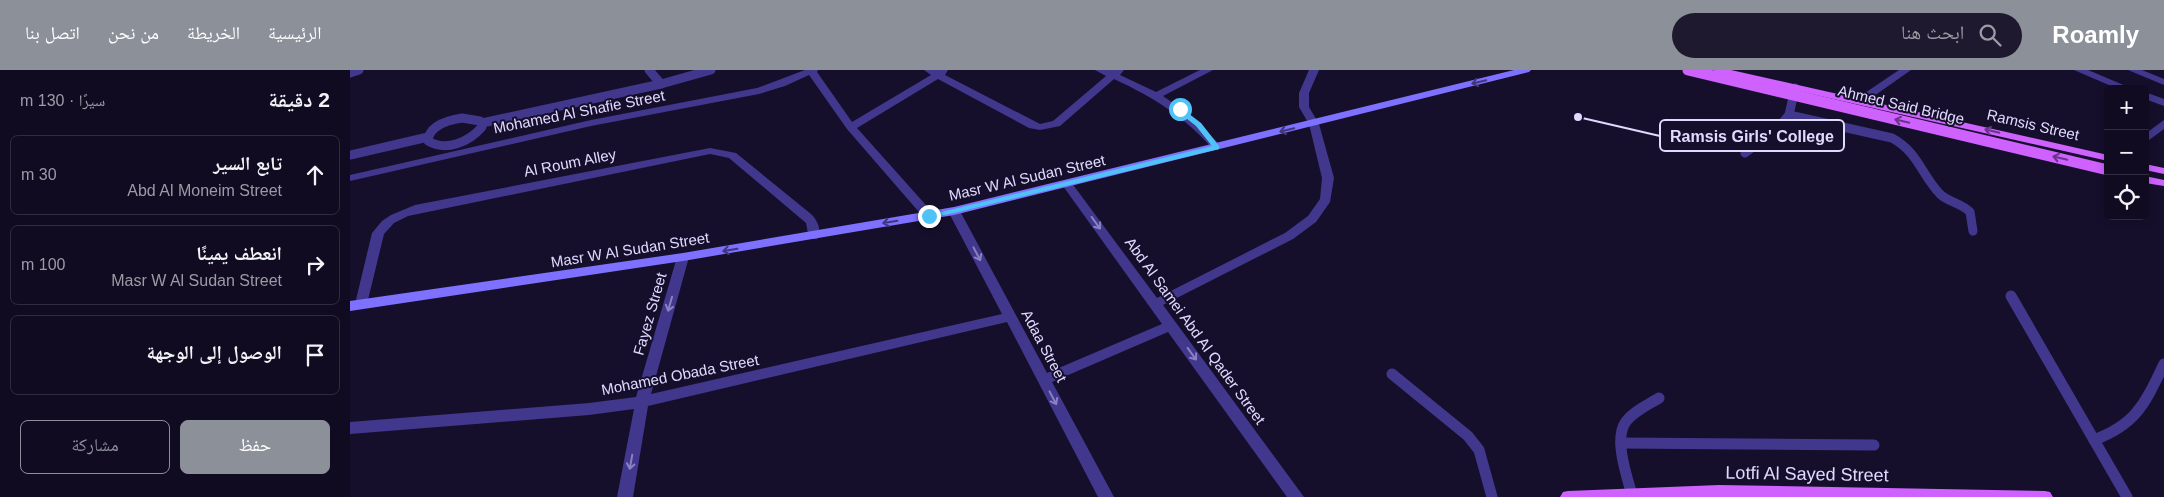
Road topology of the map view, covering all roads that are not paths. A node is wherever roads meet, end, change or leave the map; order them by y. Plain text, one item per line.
1 (359, 70) edge
2 (649, 70) edge
3 (711, 70) edge
4 (1100, 70) edge
5 (1208, 70) edge
6 (1314, 70) edge
7 (1526, 70) edge
8 (1688, 70) edge
9 (1718, 70) edge
10 (1906, 70) edge
11 (2079, 70) edge
12 (2133, 70) edge
13 (812, 71) edge
14 (938, 72) edge
15 (350, 73) edge
16 (1116, 73) edge
17 (2164, 82) edge
18 (661, 84) junction
19 (2118, 85) edge
20 (1795, 87) junction
21 (1157, 95) junction
22 (2149, 97) edge
23 (1860, 101) junction
24 (2164, 103) edge
25 (1789, 115) junction
26 (2164, 122) edge
27 (482, 123) junction
28 (1314, 124) junction
29 (851, 127) junction
30 (428, 137) junction
31 (2149, 137) edge
32 (2164, 139) edge
33 (1216, 147) junction
34 (1745, 153) dead end
35 (350, 155) edge
36 (2104, 157) edge
37 (2149, 168) edge
38 (2104, 169) edge
39 (2164, 171) edge
40 (350, 178) edge
41 (2149, 179) edge
42 (2164, 183) edge
43 (1067, 184) junction
44 (954, 211) junction
45 (929, 216) junction
46 (1973, 231) dead end
47 (813, 236) junction
48 (683, 258) junction
49 (2010, 296) dead end
50 (1155, 304) junction
51 (355, 305) edge
52 (1010, 317) junction
53 (1171, 325) junction
54 (2164, 364) edge
55 (1392, 374) dead end
56 (1044, 380) junction
57 (1659, 398) dead end
58 (642, 402) junction
59 (350, 428) edge
60 (2094, 440) junction
61 (1621, 444) junction
62 (1874, 445) dead end
63 (1632, 495) junction
64 (625, 497) edge
65 (1106, 497) edge
66 (1296, 497) edge
67 (1492, 497) edge
68 (1568, 497) edge
69 (2045, 497) edge
70 (2127, 497) edge

1 - 15 lane
2 - 18 lane
3 - 18 lane
4 - 16 street
5 - 21 street
6 - 28 street
7 -> 28 main road, Masr W Al Sudan Street
38 -> 8 main road, Ahmed Said Bridge, bridge
9 - 20 main road, Ramsis Street
10 - 23 street
11 - 19 street
12 - 17 street
13 - 29 street
13 - 40 street, Mohamed Al Shafie Street
14 - 16 street
14 - 29 street
16 - 21 street
18 - 27 lane
20 - 23 main road, Ramsis Street
20 - 25 lane
21 - 33 street
22 - 24 street
36 -> 23 main road, Ramsis Street
25 - 34 lane
25 - 46 lane
26 - 31 street
27 - 30 lane
27 - 30 lane
28 -> 33 main road, Masr W Al Sudan Street
28 - 50 street
29 - 45 street
30 - 35 lane
31 - 32 street
33 - 43 main road, Masr W Al Sudan Street
37 - 39 main road
41 - 42 main road
43 - 44 main road, Masr W Al Sudan Street
43 -> 50 street, Abd Al Samei Abd Al Qader Street
44 - 45 main road, Masr W Al Sudan Street
44 -> 52 street, Adaa Street
45 -> 47 main road, Masr W Al Sudan Street
47 -> 48 main road, Masr W Al Sudan Street
47 - 51 street, Al Roum Alley
48 - 51 main road, Masr W Al Sudan Street
48 -> 58 street, Fayez Street
49 - 60 lane
50 - 53 street, Abd Al Samei Abd Al Qader Street
52 - 56 street, Adaa Street
52 - 58 street, Mohamed Obada Street
53 - 56 street
53 -> 66 street, Abd Al Samei Abd Al Qader Street
54 - 60 lane
55 - 67 lane
56 -> 65 street, Adaa Street
57 - 61 lane
58 - 59 street, Mohamed Obada Street
58 -> 64 street, Fayez Street
60 - 70 lane
61 - 62 lane
61 - 63 lane
63 - 68 main road, Lotfi Al Sayed Street
63 - 69 main road, Lotfi Al Sayed Street

